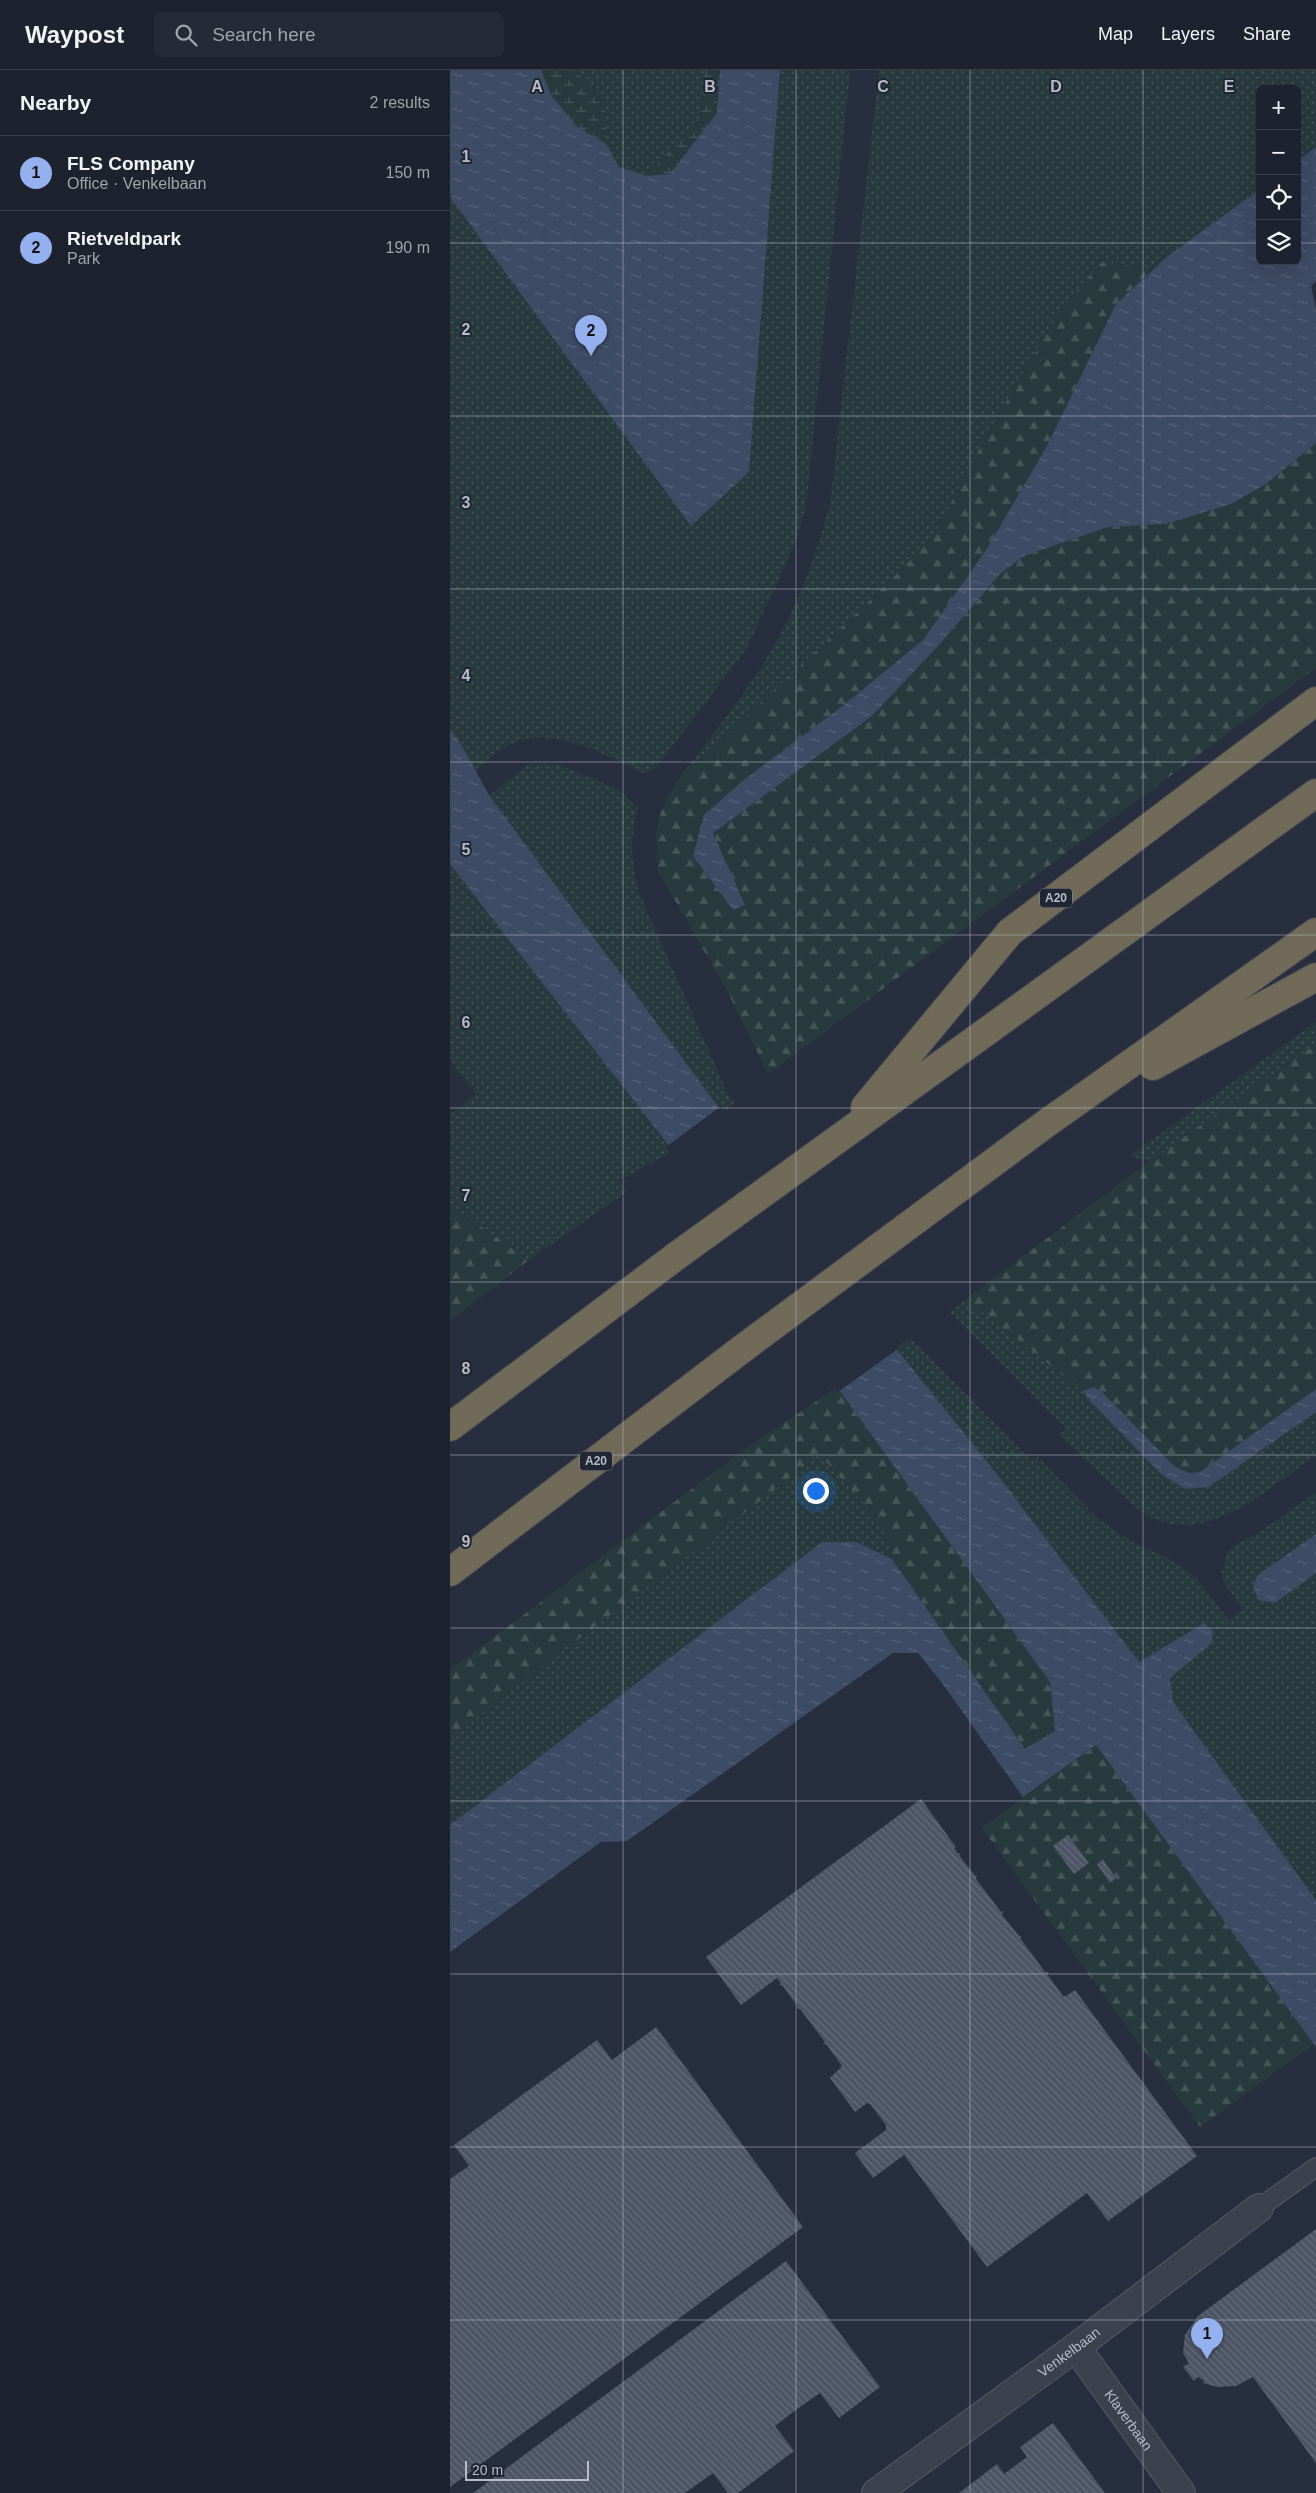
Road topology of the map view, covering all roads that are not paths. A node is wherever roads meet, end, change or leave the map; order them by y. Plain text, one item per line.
1 (1316, 701) edge
2 (1316, 793) edge
3 (1316, 932) edge
4 (1316, 977) edge
5 (1044, 1125) junction
6 (838, 1139) junction
7 (450, 1427) edge
8 (450, 1572) edge
9 (1316, 2167) edge
10 (1259, 2208) joint
11 (1076, 2347) junction
12 (876, 2493) edge
13 (1182, 2493) edge

1 - 6 highway, A20
2 - 6 highway, A20
3 - 5 highway, A20
4 - 5 highway, A20
5 - 8 highway, A20
6 - 7 highway, A20
9 - 10 lane
10 - 11 street, Venkelbaan
11 - 12 street, Venkelbaan
11 - 13 street, Klaverbaan

